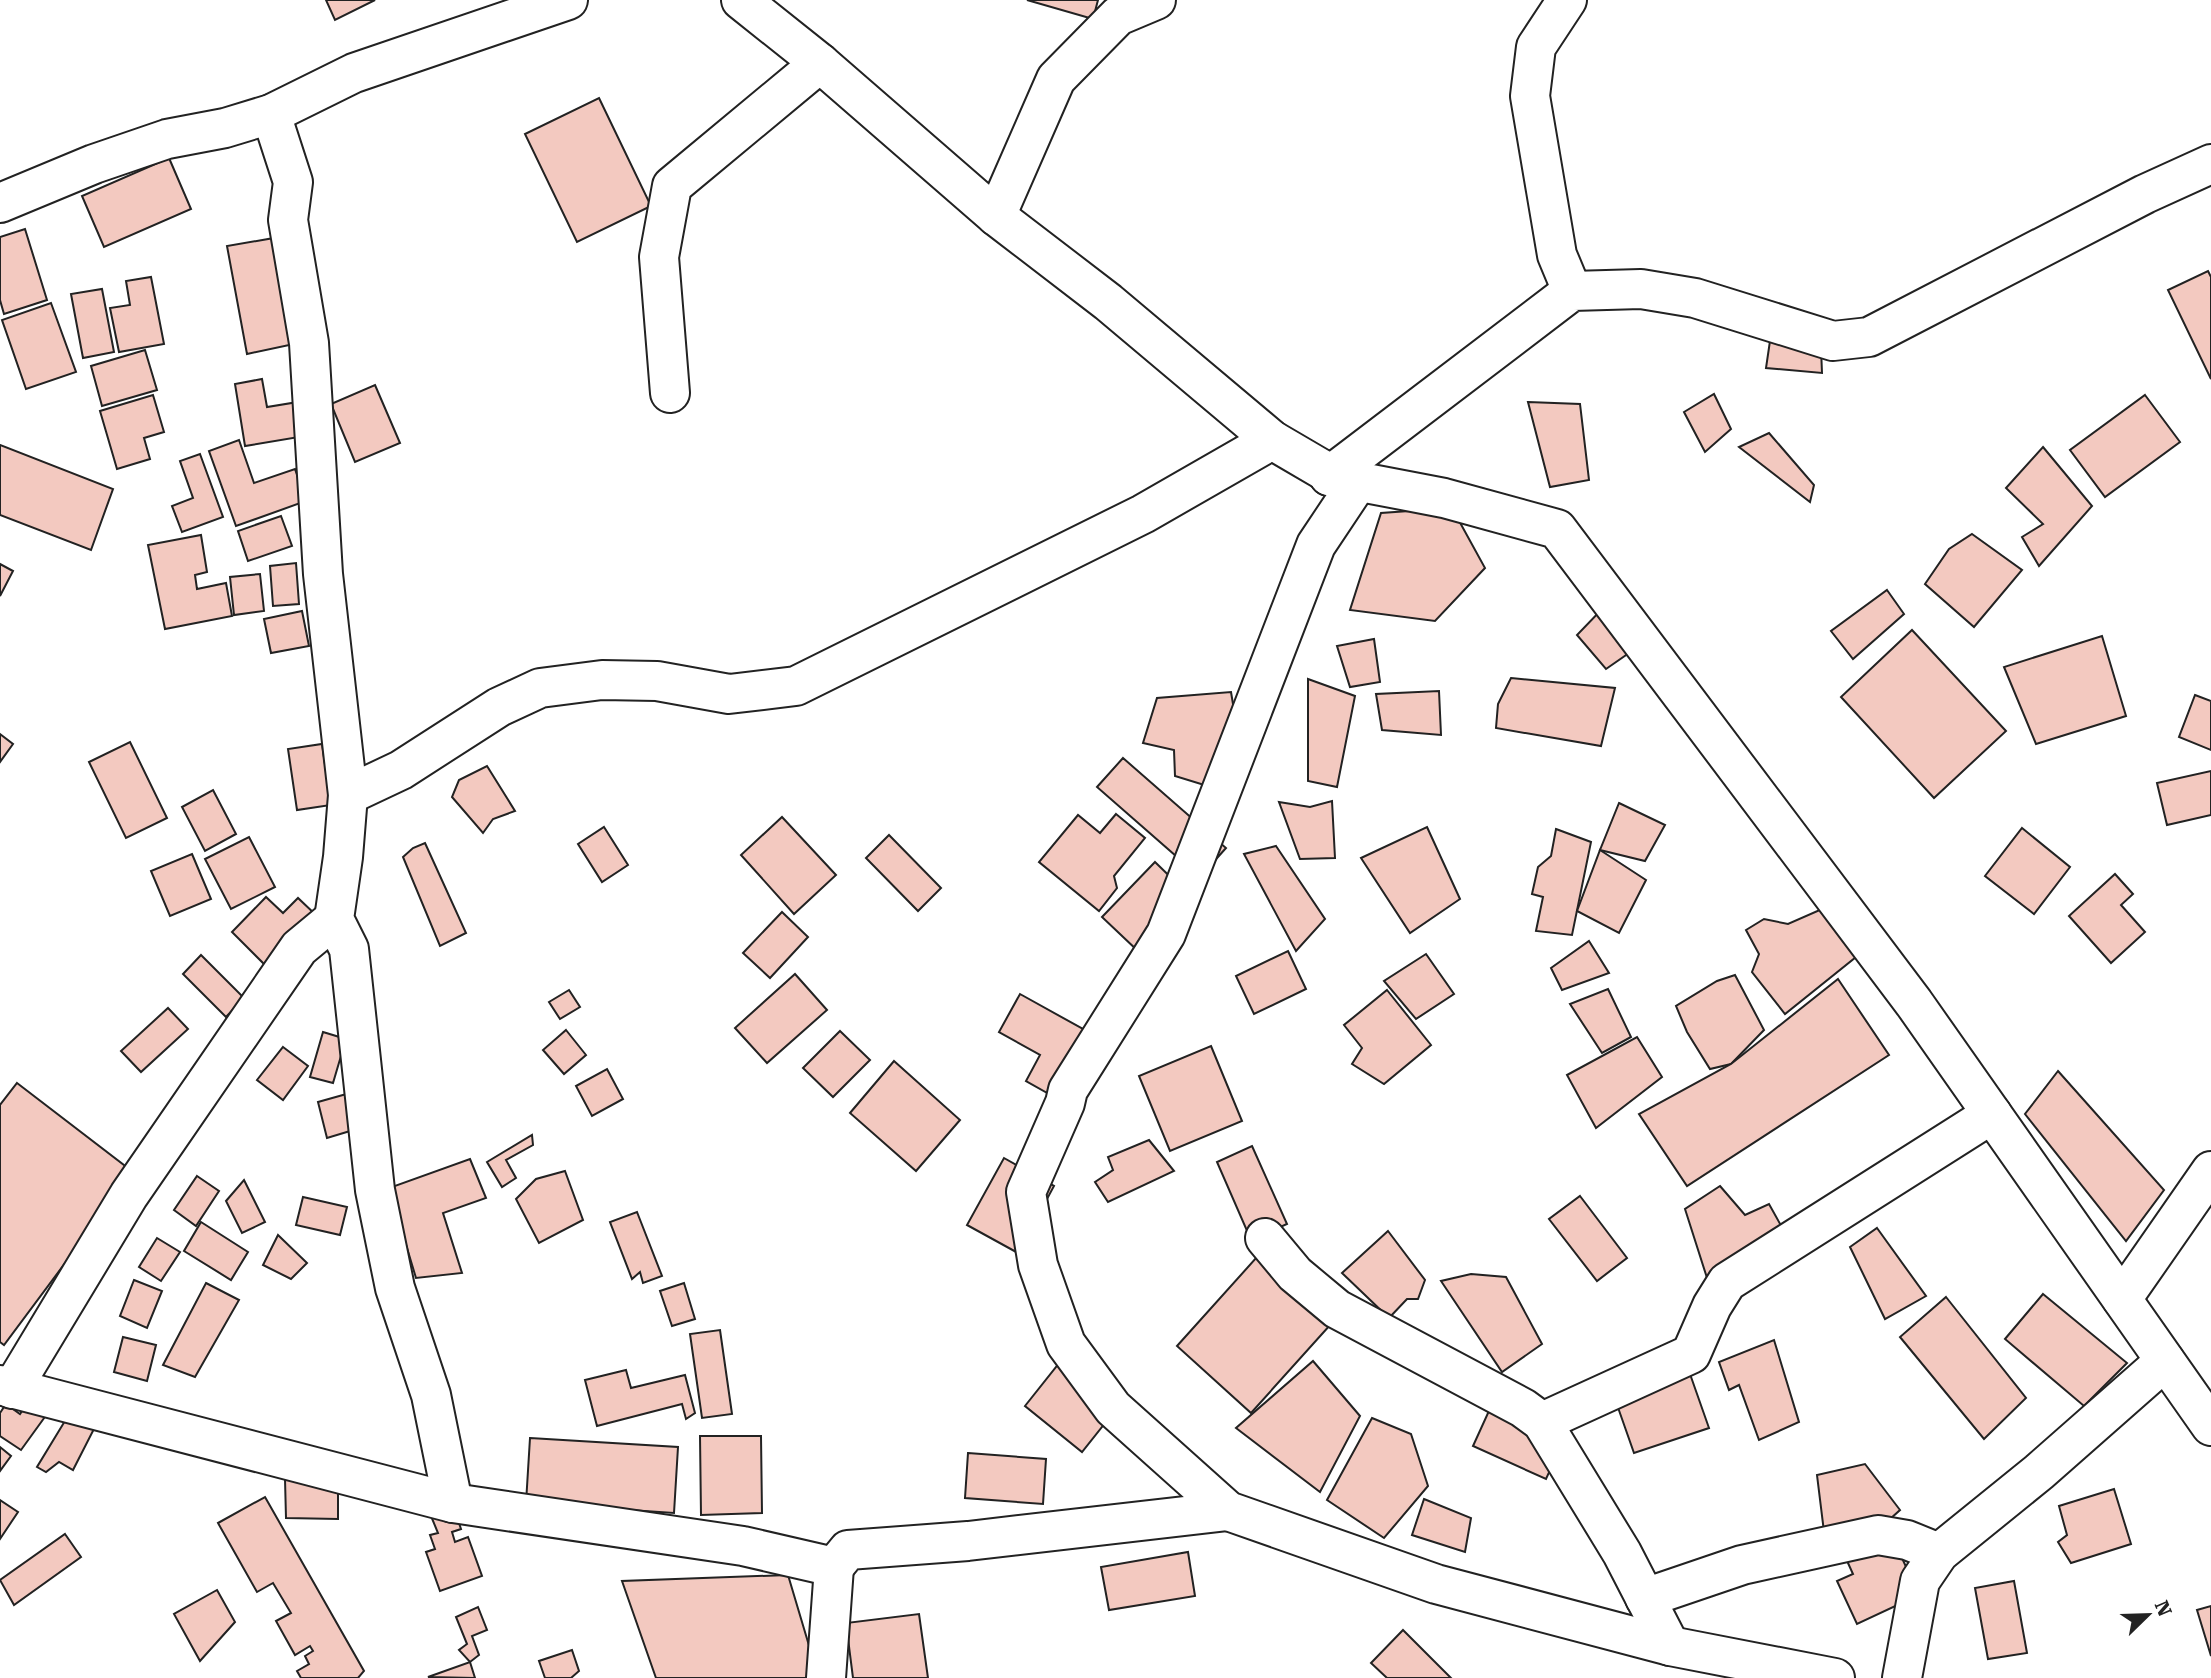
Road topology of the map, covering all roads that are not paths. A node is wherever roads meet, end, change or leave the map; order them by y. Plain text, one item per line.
1 (568, 0) edge
2 (741, 0) edge
3 (1156, 0) edge
4 (1558, 3) edge
5 (820, 62) junction
6 (271, 114) junction
7 (2211, 164) edge
8 (0, 203) edge
9 (996, 216) junction
10 (1572, 291) junction
11 (670, 393) dead end
12 (1272, 440) junction
13 (1329, 476) junction
14 (348, 795) junction
15 (334, 919) junction
16 (1992, 1114) junction
17 (2211, 1171) edge
18 (1265, 1238) dead end
19 (2122, 1299) junction
20 (2165, 1361) junction
21 (6, 1387) edge
22 (1542, 1422) junction
23 (2211, 1426) edge
24 (453, 1503) junction
25 (1228, 1511) junction
26 (1939, 1553) junction
27 (834, 1567) junction
28 (1645, 1598) junction
29 (1670, 1646) junction
30 (825, 1678) edge
31 (1836, 1678) edge
32 (1902, 1678) edge

1 - 6 street
2 - 5 street
3 - 9 street
4 - 10 street
5 - 9 street
5 - 11 street
6 - 8 street
6 - 14 street
7 - 10 street
9 - 12 street
10 - 13 street
12 - 13 street
12 - 14 street
13 - 16 street
13 - 25 street
14 - 15 street
15 - 21 street
15 - 24 street
16 - 19 street
16 - 22 street
17 - 19 street
18 - 22 street
19 - 20 street
20 - 23 street
20 - 26 street
21 - 24 street
22 - 28 street
24 - 27 street
25 - 27 street
25 - 29 street
26 - 28 street
26 - 32 street
27 - 30 street
28 - 29 street
29 - 31 street

